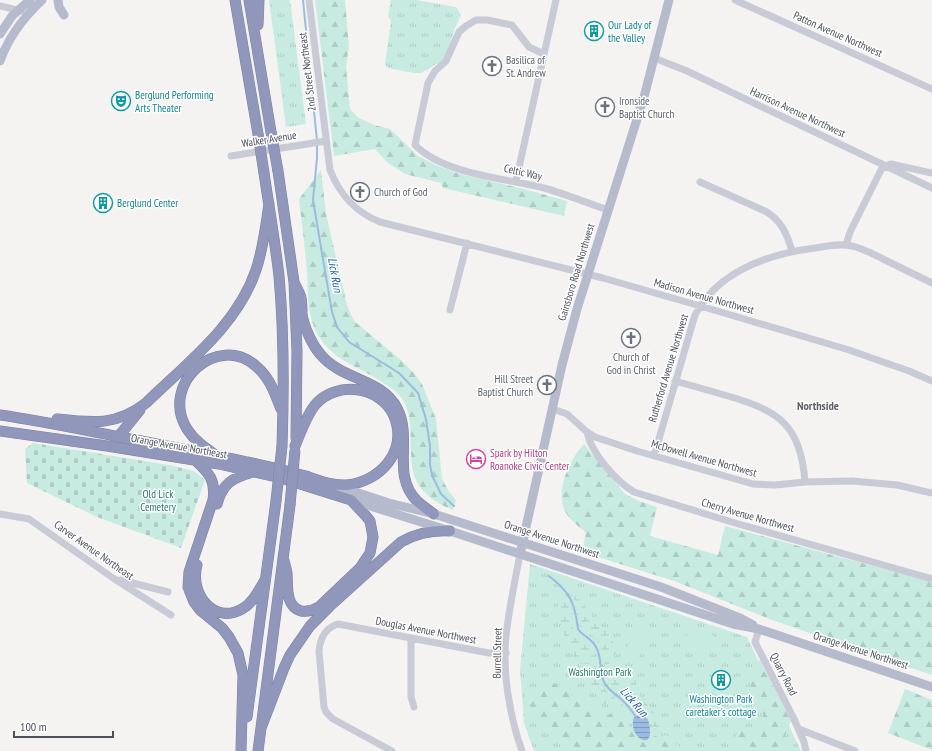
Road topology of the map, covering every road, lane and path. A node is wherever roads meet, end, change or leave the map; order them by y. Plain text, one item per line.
1 (30, 0) edge
2 (42, 0) edge
3 (58, 0) edge
4 (235, 0) edge
5 (249, 0) edge
6 (259, 0) edge
7 (309, 0) edge
8 (556, 0) edge
9 (669, 0) edge
10 (735, 0) edge
11 (0, 6) edge
12 (18, 10) junction
13 (29, 13) junction
14 (64, 15) dead end
15 (0, 34) edge
16 (257, 45) junction
17 (544, 54) junction
18 (654, 58) junction
19 (0, 62) edge
20 (932, 89) edge
21 (317, 142) junction
22 (231, 156) dead end
23 (885, 166) junction
24 (932, 172) edge
25 (516, 181) junction
26 (700, 182) dead end
27 (932, 188) edge
28 (269, 204) junction
29 (608, 210) junction
30 (467, 243) junction
31 (846, 245) junction
32 (792, 251) junction
33 (587, 274) junction
34 (294, 282) junction
35 (932, 283) edge
36 (700, 306) junction
37 (450, 310) dead end
38 (675, 381) junction
39 (932, 381) edge
40 (146, 403) junction
41 (553, 409) junction
42 (283, 413) junction
43 (0, 415) edge
44 (16, 417) junction
45 (29, 420) junction
46 (0, 421) edge
47 (0, 431) edge
48 (587, 432) junction
49 (118, 437) junction
50 (295, 448) junction
51 (216, 455) junction
52 (654, 456) junction
53 (195, 460) junction
54 (255, 472) junction
55 (805, 482) junction
56 (332, 485) junction
57 (932, 493) edge
58 (351, 500) junction
59 (0, 514) edge
60 (434, 514) junction
61 (450, 531) junction
62 (523, 542) junction
63 (520, 554) junction
64 (283, 558) junction
65 (267, 577) junction
66 (113, 578) junction
67 (932, 579) edge
68 (168, 592) dead end
69 (171, 615) dead end
70 (760, 629) junction
71 (411, 638) junction
72 (506, 652) junction
73 (932, 687) edge
74 (414, 707) dead end
75 (261, 728) junction
76 (799, 729) junction
77 (242, 751) edge
78 (258, 751) edge
79 (392, 751) edge
80 (522, 751) edge
81 (806, 751) edge
82 (855, 751) edge

1 - 12 main road
2 - 13 main road
3 - 14 main road
4 - 28 highway, bridge
5 - 16 highway
6 - 16 highway
7 - 21 street, 2nd Street Northeast
8 - 17 street
9 - 18 main road, Gainsboro Road Northwest
10 - 20 street, Patton Avenue Northwest
11 - 12 street
12 - 13 street
12 - 15 main road
13 - 19 main road
16 - 34 highway, bridge
17 - 25 street
17 - 25 street, Celtic Way
18 - 23 street, Harrison Avenue Northwest
18 - 29 main road, Gainsboro Road Northwest
21 - 22 street, Walker Avenue
21 - 30 street, 2nd Street Northeast
23 - 24 street
23 - 27 street, Harrison Avenue Northwest
23 - 31 street
25 - 29 street, Celtic Way
26 - 32 street
28 - 40 highway
28 - 42 highway
29 - 33 main road, Gainsboro Road Northwest
30 - 33 street, Madison Avenue Northwest
30 - 37 street
31 - 32 street, Rutherford Avenue Northwest
31 - 35 street, Rutherford Avenue Northwest
32 - 36 street, Rutherford Avenue Northwest
33 - 36 street, Madison Avenue Northwest
33 - 41 main road, Gainsboro Road Northwest
34 - 50 highway
34 - 60 highway
36 - 38 street, Rutherford Avenue Northwest
36 - 39 street, Madison Avenue Northwest
38 - 52 street, Rutherford Avenue Northwest
38 - 55 street
40 - 44 highway
40 - 49 highway
41 - 48 street, McDowell Avenue Northwest
41 - 62 main road, Gainsboro Road Northwest
42 - 51 highway
42 - 65 highway, bridge
43 - 44 highway, Orange Avenue Northeast
44 - 45 highway, Orange Avenue Northeast
45 - 46 highway
45 - 49 highway, Orange Avenue Northeast
47 - 53 highway, Orange Avenue Northeast
48 - 52 street, McDowell Avenue Northwest
48 - 67 street, Cherry Avenue Northwest
49 - 51 highway, Orange Avenue Northeast
50 - 56 highway
50 - 64 highway, bridge
51 - 56 highway, Orange Avenue Northeast
52 - 55 street, McDowell Avenue Northwest
53 - 54 highway, Orange Avenue Northeast
53 - 77 highway
54 - 58 highway, Orange Avenue Northeast
54 - 65 highway
55 - 57 street, McDowell Avenue Northwest
56 - 60 main road, Orange Avenue Northwest
58 - 61 main road, Orange Avenue Northwest
58 - 64 highway
59 - 66 street, Carver Avenue Northeast
60 - 62 main road, Orange Avenue Northwest
61 - 63 main road, Orange Avenue Northwest
61 - 75 highway
62 - 63 main road, Gainsboro Road Northwest
62 - 70 main road, Orange Avenue Northwest
63 - 70 main road, Orange Avenue Northwest
63 - 72 street, Burrell Street
64 - 75 highway
65 - 77 highway
66 - 68 street
66 - 69 street, Carver Avenue Northeast
70 - 73 main road, Orange Avenue Northwest
70 - 76 street, Quarry Road
71 - 72 street, Douglas Avenue Northwest
71 - 74 street
71 - 79 street, Douglas Avenue Northwest
72 - 80 street, Burrell Street
75 - 78 highway
76 - 81 street, Quarry Road
76 - 82 street

